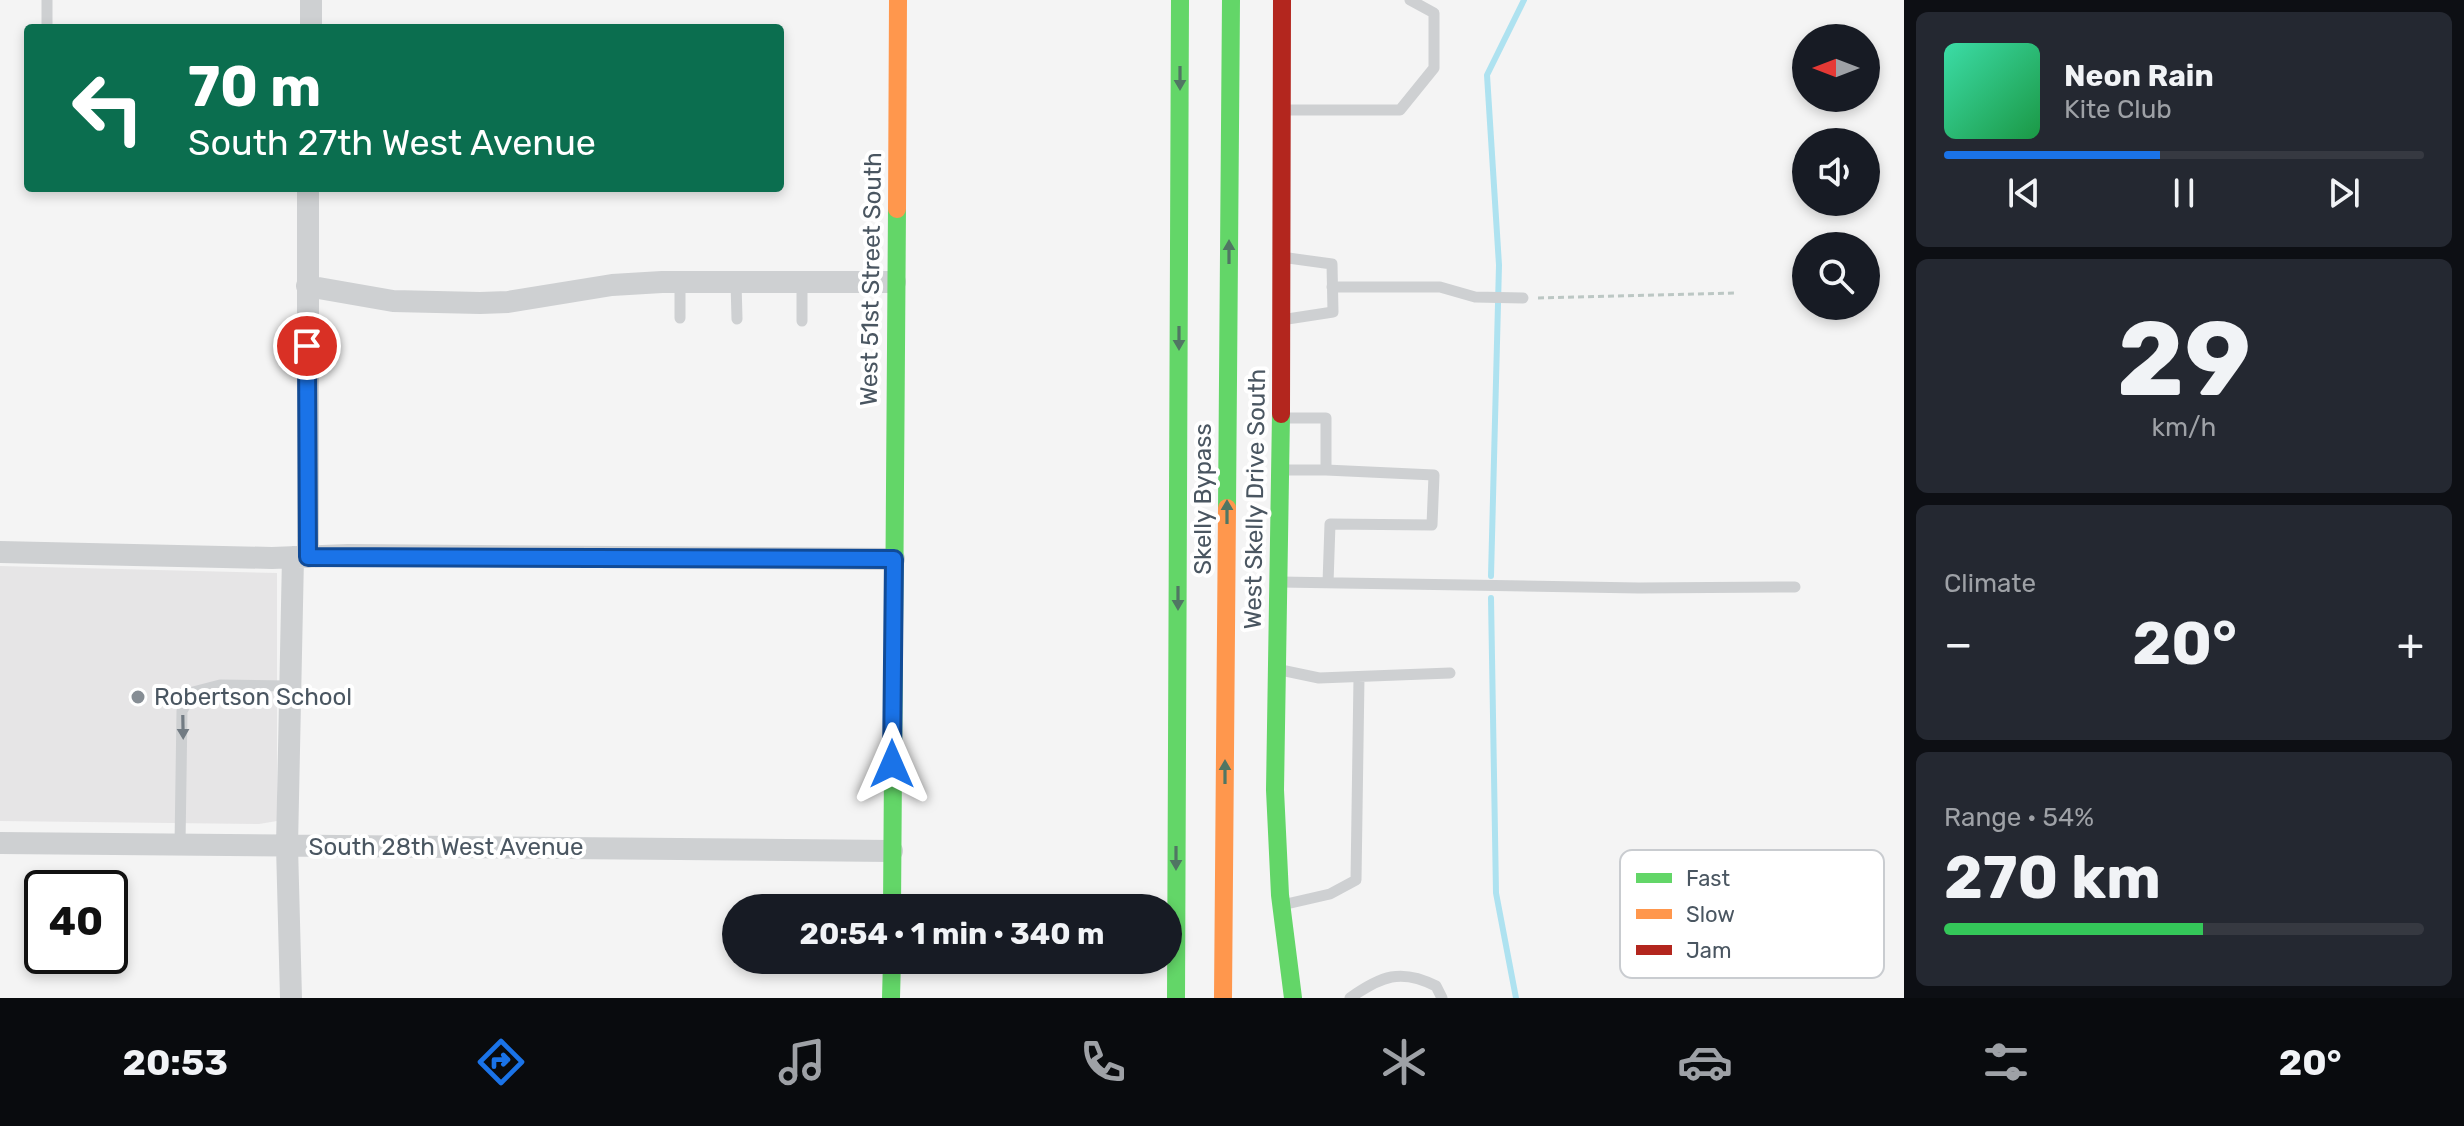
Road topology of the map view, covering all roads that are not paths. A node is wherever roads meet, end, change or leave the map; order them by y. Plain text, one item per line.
1 (47, 0) edge
2 (311, 0) edge
3 (898, 0) edge
4 (1180, 0) edge
5 (1231, 0) edge
6 (1282, 0) edge
7 (1410, 0) edge
8 (47, 24) edge
9 (311, 24) edge
10 (1282, 110) junction
11 (308, 192) edge
12 (1281, 257) junction
13 (680, 282) junction
14 (736, 282) junction
15 (802, 282) junction
16 (895, 282) junction
17 (307, 286) junction
18 (1332, 287) junction
19 (1523, 298) road end
20 (680, 318) dead end
21 (737, 319) dead end
22 (802, 321) dead end
23 (1281, 321) junction
24 (1280, 418) junction
25 (1280, 470) junction
26 (1326, 470) junction
27 (0, 552) edge
28 (300, 557) junction
29 (894, 559) junction
30 (1280, 582) junction
31 (1328, 583) junction
32 (1795, 587) dead end
33 (1276, 669) junction
34 (1450, 673) dead end
35 (1359, 677) junction
36 (289, 686) junction
37 (0, 843) edge
38 (180, 845) junction
39 (287, 846) junction
40 (892, 851) junction
41 (892, 894) edge
42 (1282, 905) junction
43 (892, 974) edge
44 (1224, 995) edge
45 (291, 998) edge
46 (891, 998) edge
47 (1176, 998) edge
48 (1293, 998) edge
49 (1350, 998) edge
50 (1442, 998) edge

1 - 8 lane
2 - 9 street
3 - 16 main road, West 51st Street South
4 -> 47 main road, Skelly Bypass
44 -> 5 main road, Skelly Bypass
6 - 10 main road, West Skelly Drive South
7 - 10 lane
10 - 12 main road, West Skelly Drive South
11 - 17 street
12 - 18 lane
12 - 23 main road, West Skelly Drive South
13 - 14 street
13 - 17 street
13 - 20 lane
14 - 15 street
14 - 21 lane
15 - 16 street
15 - 22 lane
16 - 29 main road, West 51st Street South
17 - 28 street
18 - 19 lane
18 - 23 lane
23 - 24 main road, West Skelly Drive South
24 - 25 main road, West Skelly Drive South
24 - 26 lane
25 - 26 lane
25 - 30 main road, West Skelly Drive South
26 - 31 lane
27 - 28 street
28 - 29 street
28 - 36 street
29 - 40 main road, West 51st Street South
30 - 31 lane
30 - 33 main road, West Skelly Drive South
31 - 32 lane
33 - 35 lane
33 - 42 main road, West Skelly Drive South
34 - 35 lane
35 - 42 lane
36 -> 38 lane
36 - 39 street
37 - 38 street, South 28th West Avenue
38 - 39 street, South 28th West Avenue
39 - 40 street, South 28th West Avenue
39 - 45 street
40 - 41 main road, West 51st Street South
42 - 48 main road, West Skelly Drive South
43 - 46 main road
49 - 50 lane

